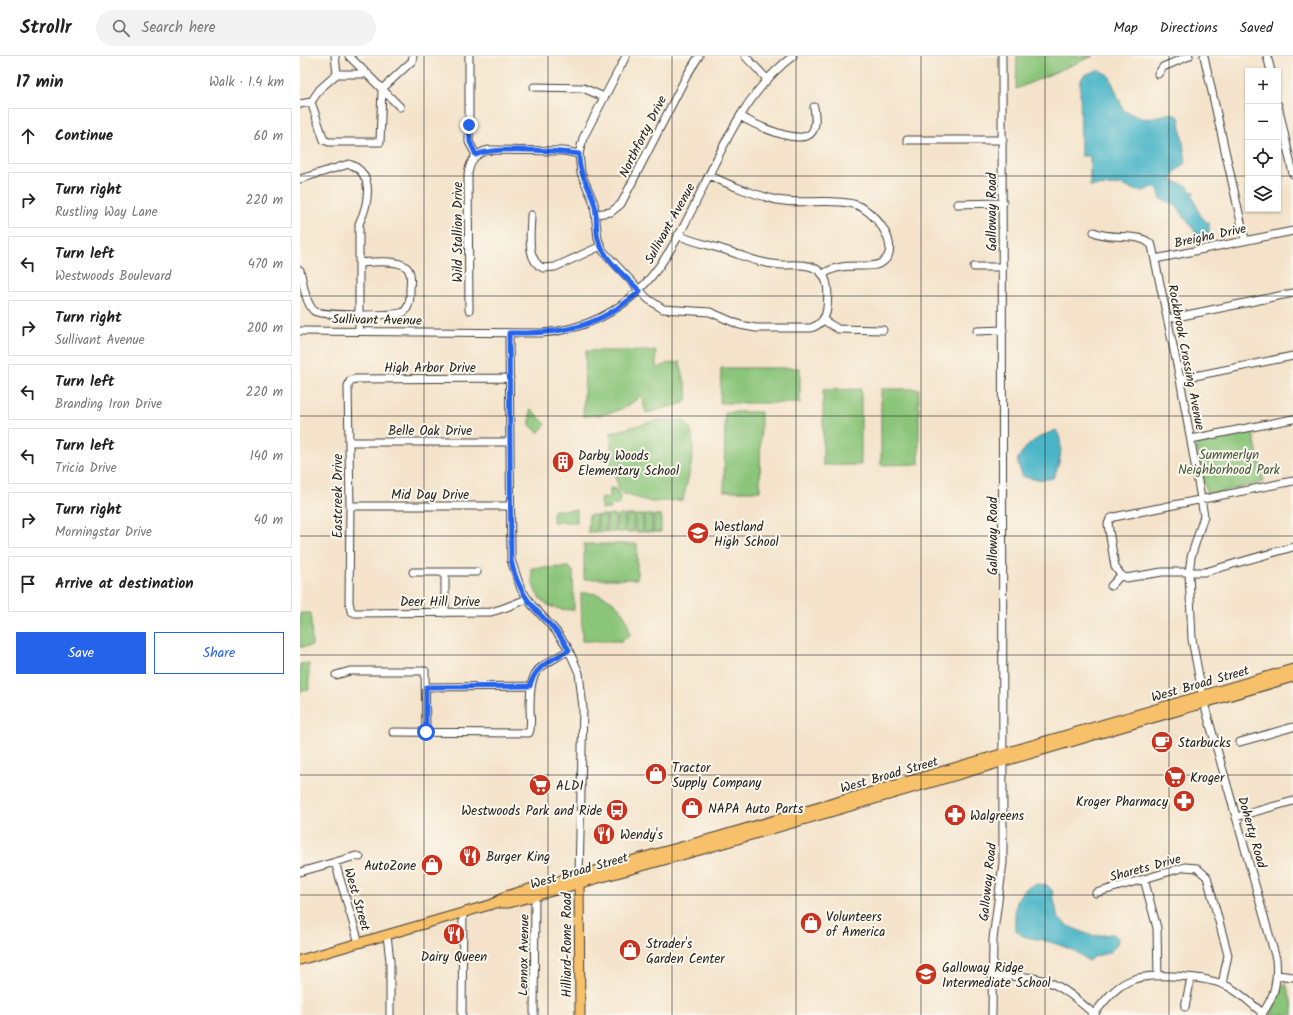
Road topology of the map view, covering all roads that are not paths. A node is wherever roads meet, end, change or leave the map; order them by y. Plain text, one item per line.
1 (336, 56) edge
2 (349, 56) edge
3 (413, 56) edge
4 (469, 56) edge
5 (626, 56) edge
6 (699, 56) edge
7 (745, 56) edge
8 (794, 56) edge
9 (1002, 56) edge
10 (1189, 56) edge
11 (1204, 56) edge
12 (1268, 56) edge
13 (1270, 68) edge
14 (337, 74) junction
15 (368, 74) junction
16 (1158, 74) dead end
17 (767, 79) junction
18 (534, 87) dead end
19 (382, 89) junction
20 (604, 97) junction
21 (311, 102) junction
22 (300, 104) edge
23 (400, 107) dead end
24 (814, 107) dead end
25 (740, 116) junction
26 (1281, 119) edge
27 (907, 140) dead end
28 (1003, 140) junction
29 (579, 154) junction
30 (476, 155) junction
31 (1293, 174) edge
32 (709, 175) junction
33 (300, 179) edge
34 (1003, 203) junction
35 (957, 204) dead end
36 (596, 214) junction
37 (531, 215) dead end
38 (1293, 231) edge
39 (1094, 232) dead end
40 (678, 235) junction
41 (1245, 240) junction
42 (601, 246) junction
43 (1155, 259) junction
44 (360, 263) junction
45 (974, 267) dead end
46 (1003, 267) junction
47 (300, 270) edge
48 (823, 274) junction
49 (640, 291) junction
50 (1293, 293) edge
51 (469, 310) dead end
52 (359, 314) junction
53 (1167, 319) junction
54 (823, 320) junction
55 (883, 330) dead end
56 (977, 330) dead end
57 (1003, 330) junction
58 (300, 331) edge
59 (359, 331) junction
60 (509, 333) junction
61 (1293, 356) edge
62 (510, 378) junction
63 (1180, 379) junction
64 (350, 381) joint
65 (1293, 419) edge
66 (1191, 439) junction
67 (349, 442) junction
68 (510, 442) junction
69 (1293, 481) edge
70 (1202, 499) junction
71 (350, 506) junction
72 (510, 506) junction
73 (1293, 547) edge
74 (413, 572) dead end
75 (445, 572) junction
76 (477, 572) dead end
77 (1189, 573) junction
78 (1121, 575) junction
79 (1111, 586) dead end
80 (527, 599) junction
81 (351, 611) joint
82 (445, 613) junction
83 (569, 650) junction
84 (1293, 669) edge
85 (336, 675) dead end
86 (1293, 677) edge
87 (530, 686) junction
88 (426, 687) junction
89 (1203, 699) junction
90 (1293, 727) edge
91 (393, 732) dead end
92 (426, 732) junction
93 (1240, 742) dead end
94 (1003, 758) junction
95 (1293, 801) edge
96 (1236, 817) junction
97 (360, 857) dead end
98 (335, 862) junction
99 (300, 872) edge
100 (579, 879) junction
101 (1144, 879) junction
102 (1096, 892) dead end
103 (535, 896) junction
104 (493, 904) junction
105 (464, 912) junction
106 (387, 935) junction
107 (359, 943) junction
108 (301, 958) edge
109 (992, 976) junction
110 (1158, 976) junction
111 (1277, 976) junction
112 (1293, 977) edge
113 (1190, 978) junction
114 (1222, 984) junction
115 (1185, 1007) dead end
116 (1094, 1014) edge
117 (1262, 1014) edge
118 (390, 1015) edge
119 (462, 1015) edge
120 (534, 1015) edge
121 (580, 1015) edge
122 (992, 1015) edge

1 - 14 street
2 - 15 street
3 - 19 street
4 - 30 street
5 - 20 street
6 - 36 street, Northforty Drive
7 - 17 street
8 - 17 street, Sullivant Avenue
9 - 28 street, Galloway Road
10 - 16 street
11 - 41 street
12 - 13 street
14 - 15 street
14 - 21 street
15 - 19 street
17 - 25 street, Sullivant Avenue
18 - 20 street
19 - 21 street
19 - 23 street
20 - 29 street
21 - 22 street
24 - 25 street
25 - 32 street, Sullivant Avenue
26 - 31 street
27 - 28 street
28 - 34 street, Galloway Road
29 - 30 street
29 - 36 street
30 - 51 street, Wild Stallion Drive
32 - 40 street, Sullivant Avenue
32 - 48 street
33 - 44 street
34 - 35 street
34 - 46 street, Galloway Road
36 - 42 street
37 - 42 street
38 - 41 street, Breigha Drive
39 - 43 street, Rockbrook Crossing Avenue
40 - 48 street
40 - 49 street, Sullivant Avenue
41 - 43 street, Breigha Drive
42 - 49 street
43 - 53 street, Rockbrook Crossing Avenue
44 - 52 street
44 - 52 street
45 - 46 street
46 - 57 street, Galloway Road
47 - 52 street
48 - 54 street
49 - 54 street
49 - 60 street, Sullivant Avenue
50 - 53 street
52 - 59 street
53 - 63 street, Rockbrook Crossing Avenue
54 - 55 street
56 - 57 street
57 - 94 street, Galloway Road
58 - 59 street, Sullivant Avenue
59 - 60 street, Sullivant Avenue
60 - 62 street
61 - 63 street
62 - 64 street, High Arbor Drive
62 - 68 street
63 - 66 street, Rockbrook Crossing Avenue
64 - 67 street, Eastcreek Drive
65 - 66 street
66 - 70 street, Rockbrook Crossing Avenue
67 - 68 street, Belle Oak Drive
67 - 71 street, Eastcreek Drive
68 - 72 street
69 - 70 street
70 - 77 street, Rockbrook Crossing Avenue
70 - 78 street
71 - 72 street, Mid Day Drive
71 - 81 street, Eastcreek Drive
72 - 80 street
73 - 77 street
74 - 75 street
75 - 76 street
75 - 82 street
77 - 78 street
77 - 89 street, Rockbrook Crossing Avenue
78 - 79 street
80 - 82 street, Deer Hill Drive
80 - 83 street
81 - 82 street, Deer Hill Drive
83 - 87 street
83 - 100 street
84 - 89 main road, West Broad Street
85 - 88 street
86 - 89 main road, West Broad Street
87 - 88 street
87 - 92 street
88 - 92 street
89 - 94 main road, West Broad Street
89 - 96 street, Doherty Road
90 - 93 street
91 - 92 street
94 - 100 main road, West Broad Street
94 - 109 street, Galloway Road
95 - 96 street
96 - 111 street, Doherty Road
97 - 98 street
98 - 99 street
98 - 107 street, West Street
100 - 103 main road, West Broad Street
100 - 104 main road, West Broad Street
100 - 121 main road, Hilliard-Rome Road
101 - 102 street, Sharets Drive
101 - 110 street
101 - 114 street, Sharets Drive
103 - 104 main road, West Broad Street
103 - 120 street, Lennox Avenue
104 - 105 main road, West Broad Street
105 - 106 main road, West Broad Street
105 - 119 street
106 - 107 main road, West Broad Street
106 - 118 street
107 - 108 main road, West Broad Street
109 - 116 street
109 - 122 street, Galloway Road
110 - 113 street
110 - 116 street
111 - 112 street
111 - 117 street, Doherty Road
113 - 114 street
113 - 115 street
114 - 117 street

